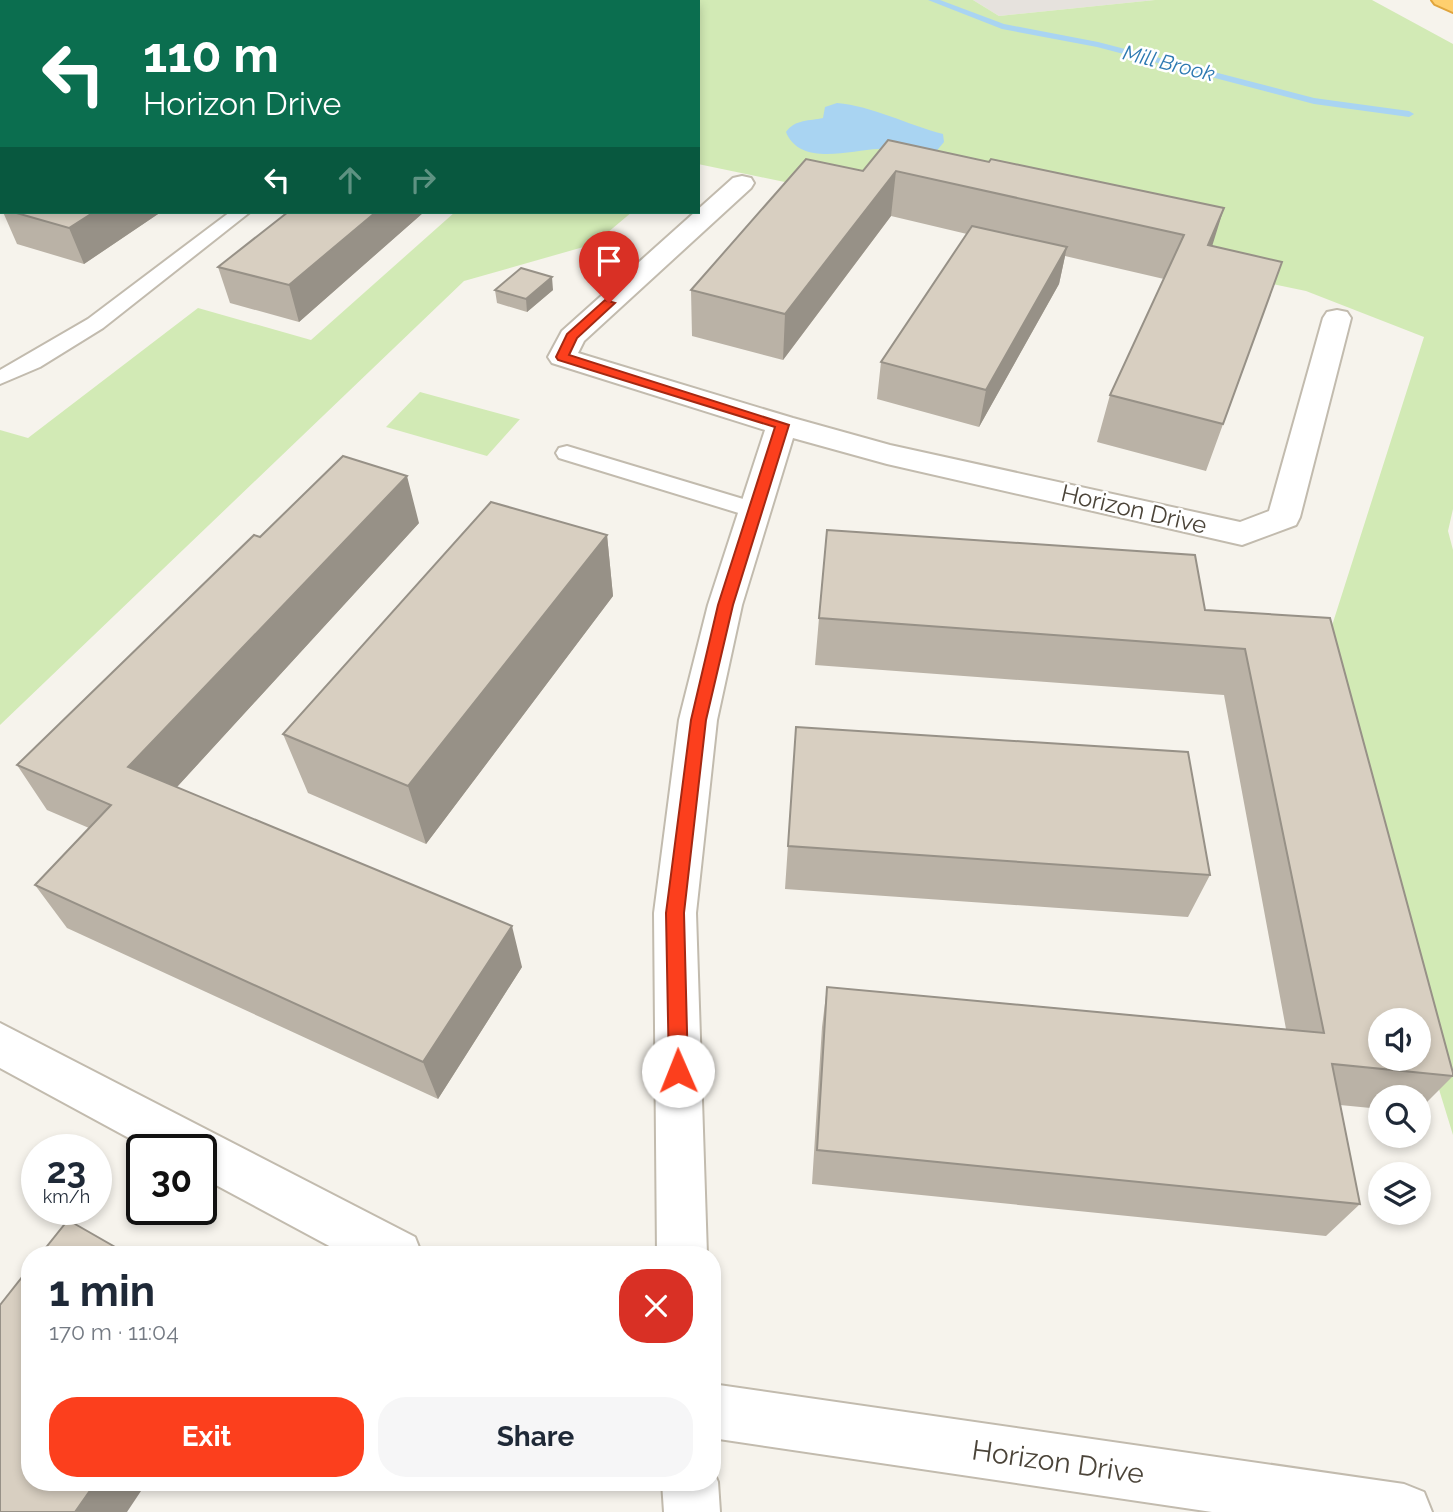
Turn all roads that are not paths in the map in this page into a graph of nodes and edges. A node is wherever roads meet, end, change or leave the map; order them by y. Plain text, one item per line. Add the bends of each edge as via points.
1 (1442, 0) edge
2 (1453, 6) edge
3 (742, 183) dead end
4 (238, 214) edge
5 (1337, 318) dead end
6 (0, 378) edge
7 (782, 425) junction
8 (567, 453) dead end
9 (755, 510) junction
10 (0, 1044) edge
11 (170, 1134) edge
12 (217, 1159) edge
13 (380, 1246) edge
14 (682, 1246) edge
15 (721, 1412) edge
16 (691, 1491) edge
17 (692, 1512) edge
18 (1404, 1512) edge

1 - 2 highway
3 - 7 street, Horizon Drive via 572,337 562,357
4 - 6 lane via 103,318
5 - 7 street, Horizon Drive via 1284,517 1242,534 887,454
7 - 9 street
8 - 9 lane
9 - 14 street via 725,605 698,720 675,913
10 - 11 street
12 - 13 street
15 - 18 street, Horizon Drive
16 - 17 street

